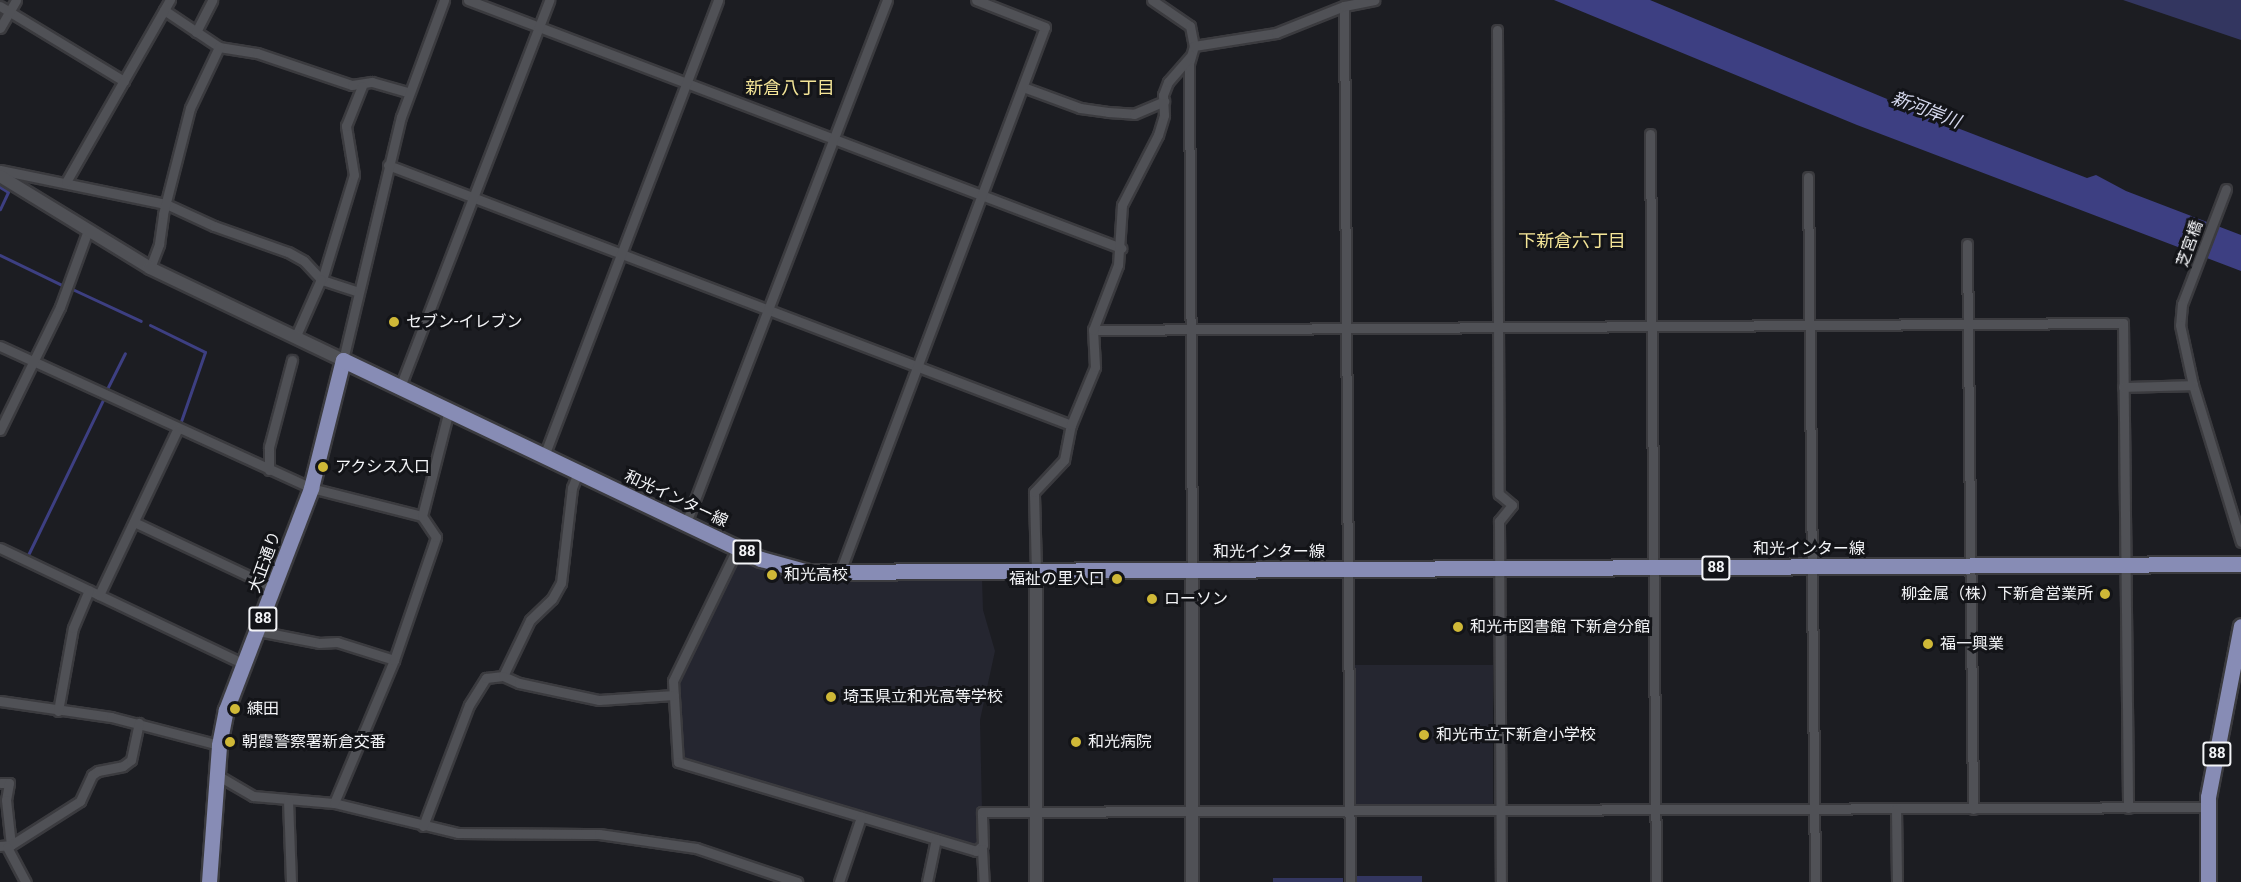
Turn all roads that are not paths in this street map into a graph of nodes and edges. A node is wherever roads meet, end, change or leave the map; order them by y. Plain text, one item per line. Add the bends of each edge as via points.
1 (16, 0) edge
2 (170, 0) edge
3 (212, 0) edge
4 (444, 0) edge
5 (468, 0) edge
6 (549, 0) edge
7 (718, 0) edge
8 (887, 0) edge
9 (976, 0) edge
10 (1152, 0) edge
11 (1374, 0) edge
12 (0, 6) edge
13 (1344, 6) junction
14 (164, 10) junction
15 (9, 12) junction
16 (539, 27) junction
17 (0, 28) edge
18 (1497, 30) dead end
19 (196, 32) junction
20 (219, 47) junction
21 (1193, 51) junction
22 (124, 81) junction
23 (686, 83) junction
24 (362, 86) junction
25 (1023, 87) junction
26 (408, 92) junction
27 (1164, 101) junction
28 (1650, 134) dead end
29 (834, 140) junction
30 (388, 165) junction
31 (0, 170) edge
32 (0, 176) edge
33 (1808, 177) dead end
34 (66, 182) junction
35 (2224, 194) dead end
36 (474, 197) junction
37 (981, 197) junction
38 (166, 204) junction
39 (88, 230) junction
40 (1967, 244) dead end
41 (1121, 248) junction
42 (622, 253) junction
43 (150, 268) junction
44 (321, 279) junction
45 (358, 292) junction
46 (769, 310) junction
47 (1968, 324) junction
48 (1811, 326) junction
49 (1499, 327) junction
50 (1653, 327) junction
51 (1344, 329) junction
52 (1093, 330) junction
53 (1191, 330) junction
54 (295, 338) junction
55 (0, 346) edge
56 (292, 360) dead end
57 (343, 360) junction
58 (33, 362) junction
59 (916, 367) junction
60 (2193, 385) junction
61 (400, 387) junction
62 (2123, 387) junction
63 (449, 410) junction
64 (1071, 425) junction
65 (0, 430) edge
66 (177, 430) junction
67 (544, 456) junction
68 (269, 470) junction
69 (578, 472) junction
70 (311, 488) junction
71 (422, 516) junction
72 (134, 522) junction
73 (686, 523) junction
74 (2241, 542) edge
75 (738, 547) junction
76 (0, 548) edge
77 (2241, 564) edge
78 (1968, 566) junction
79 (2124, 566) junction
80 (1814, 567) junction
81 (1500, 568) junction
82 (1653, 568) junction
83 (1347, 569) junction
84 (1191, 570) junction
85 (1036, 571) junction
86 (840, 572) junction
87 (274, 588) junction
88 (89, 590) junction
89 (99, 595) junction
90 (2241, 626) edge
91 (258, 631) junction
92 (394, 660) junction
93 (244, 664) junction
94 (503, 675) junction
95 (674, 695) junction
96 (0, 701) edge
97 (58, 711) junction
98 (140, 723) junction
99 (219, 745) junction
100 (217, 775) junction
101 (0, 783) edge
102 (288, 800) junction
103 (334, 803) junction
104 (2207, 807) junction
105 (2128, 808) junction
106 (1896, 809) junction
107 (1973, 809) junction
108 (1656, 810) junction
109 (1815, 810) junction
110 (1350, 811) junction
111 (1500, 811) junction
112 (1036, 813) junction
113 (1192, 813) junction
114 (861, 817) junction
115 (423, 826) junction
116 (936, 839) junction
117 (6, 846) edge
118 (982, 849) junction
119 (26, 882) edge
120 (209, 882) edge
121 (291, 882) edge
122 (797, 882) edge
123 (839, 882) edge
124 (927, 882) edge
125 (984, 882) edge
126 (1036, 882) edge
127 (1192, 882) edge
128 (1350, 882) edge
129 (1501, 882) edge
130 (1656, 882) edge
131 (1815, 882) edge
132 (1897, 882) edge
133 (2208, 882) edge

1 - 15 street
2 - 14 street
3 - 19 street
4 - 26 street
5 - 16 street
6 - 16 street
7 - 23 street
8 - 29 street
9 - 25 street via 1045,27
10 - 21 street via 1190,26
11 - 13 street
12 - 15 street
13 - 21 street via 1276,33
13 - 51 street
14 - 19 street
14 - 22 street
15 - 17 street
15 - 22 street
16 - 23 street
16 - 36 street
18 - 49 street
19 - 20 street
20 - 24 street via 256,53
20 - 38 street via 190,108
21 - 27 street via 1168,82
21 - 53 street
22 - 34 street
23 - 29 street
23 - 42 street
24 - 26 street via 372,82
24 - 44 street via 346,126 354,175
25 - 27 street via 1080,108 1108,112 1134,114
25 - 37 street
26 - 30 street
27 - 41 street via 1158,135 1122,205
28 - 50 street
29 - 37 street
29 - 46 street
30 - 36 street
30 - 45 street
31 - 34 street
32 - 39 street
33 - 48 street
34 - 38 street
35 - 60 street, 芝宮橋 via 2181,314 2181,335
36 - 42 street
36 - 61 street
37 - 41 street
37 - 59 street
38 - 43 street
38 - 44 street via 288,252 304,261
39 - 43 street
39 - 58 street via 60,307
40 - 47 street
41 - 52 street
42 - 46 street
42 - 67 street
43 - 54 street
44 - 45 street
44 - 54 street
45 - 57 street
46 - 59 street
46 - 73 street
47 - 48 street
47 - 62 street via 2123,323
47 - 78 street
48 - 50 street
48 - 80 street
49 - 50 street
49 - 51 street
49 - 81 street via 1499,494 1512,505 1499,521
50 - 82 street
51 - 53 street
51 - 83 street
52 - 53 street
52 - 64 street via 1095,367
53 - 84 street
54 - 57 street
55 - 58 street
56 - 68 street via 269,447
57 - 61 main road, 和光インター線 / 88
57 - 70 main road, 大正通り / 88
58 - 65 street
58 - 66 street
59 - 64 street
59 - 86 street
60 - 62 street
60 - 74 street, 芝宮橋
61 - 63 main road, 和光インター線 / 88
62 - 79 street
63 - 67 main road, 和光インター線 / 88
63 - 71 street
64 - 85 street via 1064,460 1034,492
66 - 68 street
66 - 72 street
67 - 69 main road, 和光インター線 / 88
68 - 70 street
69 - 73 main road, 和光インター線 / 88
69 - 94 street via 564,539 561,584 530,620
70 - 71 street
70 - 87 main road, 大正通り / 88
71 - 92 street via 436,537
72 - 87 street
72 - 89 street
73 - 75 main road, 和光インター線 / 88
75 - 86 main road, 和光インター線 / 88 via 788,568
75 - 95 street via 673,681
76 - 88 street
77 - 79 main road, 和光インター線 / 88
78 - 79 main road, 和光インター線 / 88
78 - 80 main road, 和光インター線 / 88
78 - 107 street
79 - 105 street
80 - 82 main road, 和光インター線 / 88
80 - 109 street
81 - 82 main road, 和光インター線 / 88
81 - 83 main road, 和光インター線 / 88
81 - 111 street
82 - 108 street
83 - 84 main road, 和光インター線 / 88
83 - 110 street
84 - 85 main road, 和光インター線 / 88
84 - 113 street
85 - 86 main road, 和光インター線 / 88
85 - 112 street
87 - 91 main road, 大正通り / 88
88 - 89 street
88 - 97 street via 73,628
89 - 93 street
90 - 104 main road, 88
91 - 92 street via 319,643 337,642
91 - 93 main road, 大正通り / 88
92 - 103 street
93 - 99 main road, 大正通り / 88 via 226,710
94 - 95 street via 599,700
94 - 115 street via 486,678 477,690
95 - 114 street via 678,762
96 - 97 street
97 - 98 street
98 - 99 street
98 - 117 street via 131,760 92,775 80,801
99 - 100 main road, 大正通り / 88
100 - 102 street via 253,796
100 - 120 main road, 大正通り / 88
101 - 117 street via 9,783
102 - 103 street
102 - 121 street
103 - 115 street
104 - 105 street
104 - 133 main road, 88
105 - 107 street
106 - 107 street
106 - 109 street
106 - 132 street
108 - 109 street
108 - 111 street
108 - 130 street
109 - 131 street
110 - 111 street
110 - 113 street
110 - 128 street
111 - 129 street
112 - 113 street
112 - 118 street via 982,812
112 - 126 street
113 - 127 street
114 - 116 street
114 - 123 street
115 - 122 street via 469,833 599,834 687,846
116 - 118 street
116 - 124 street
117 - 119 street
118 - 125 street

